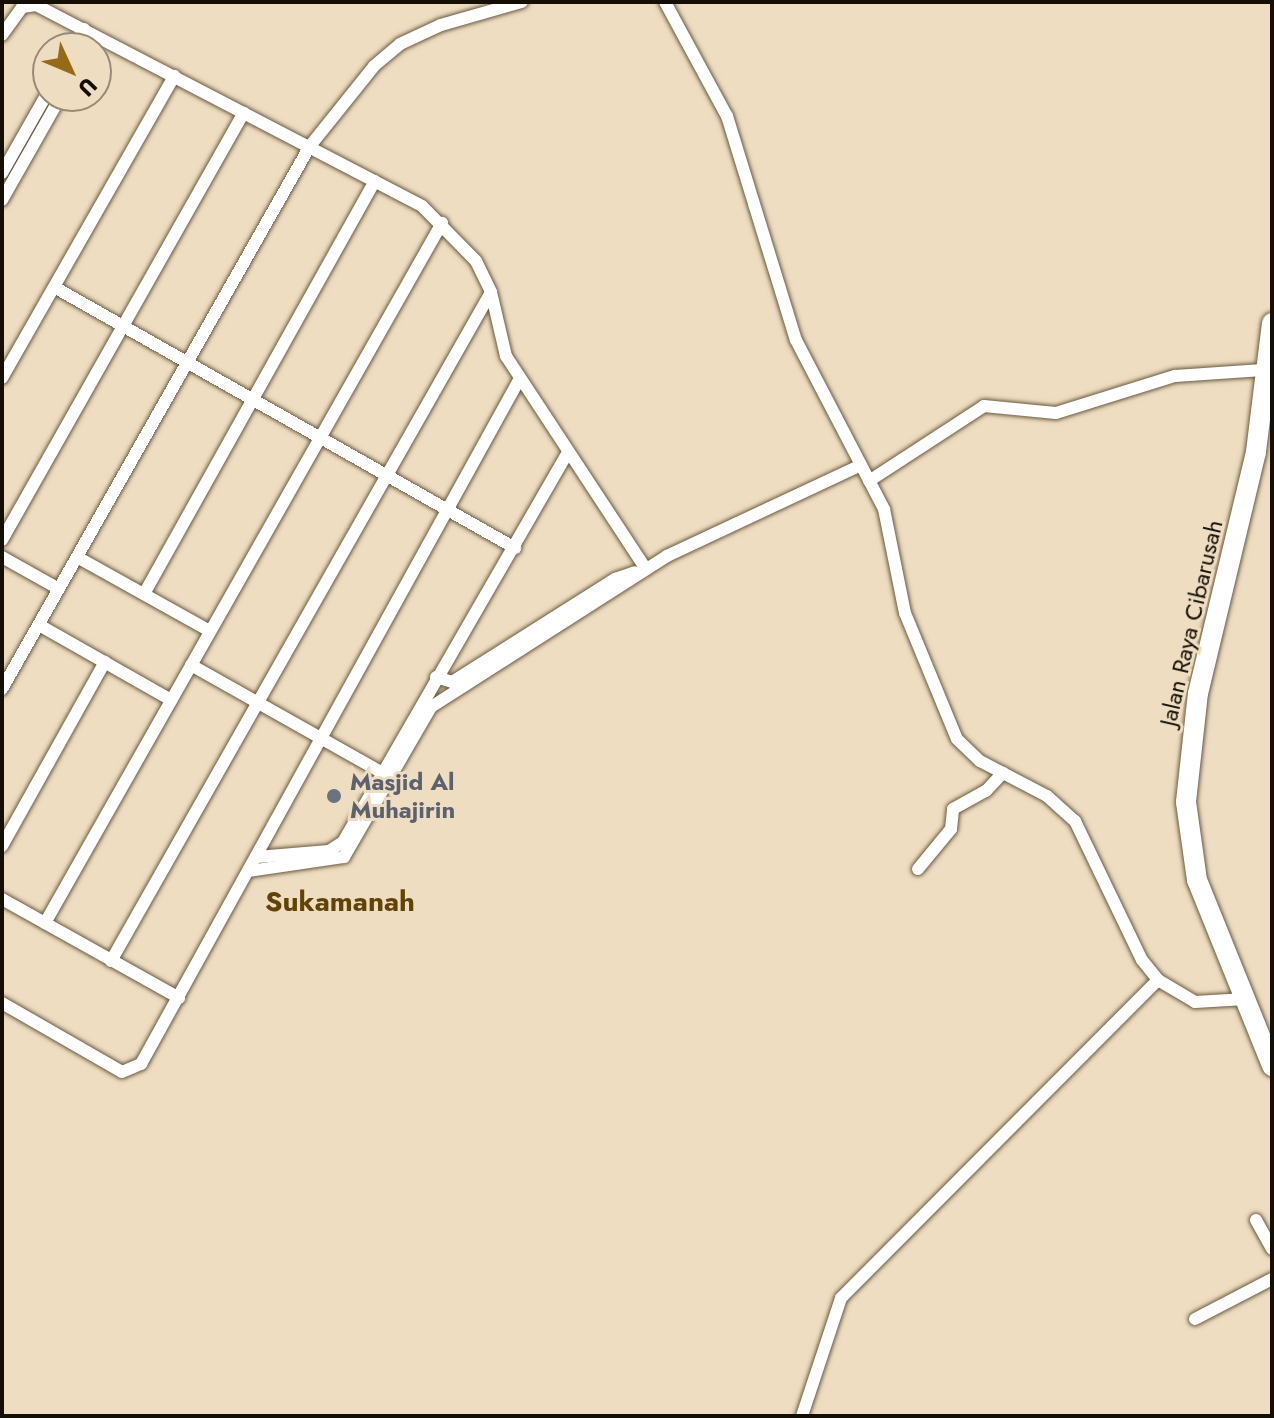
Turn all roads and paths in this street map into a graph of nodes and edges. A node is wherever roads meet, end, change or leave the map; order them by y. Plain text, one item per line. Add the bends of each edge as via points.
1 (522, 2) edge
2 (665, 2) edge
3 (507, 6) edge
4 (90, 32) edge
5 (2, 35) edge
6 (112, 44) edge
7 (174, 76) junction
8 (37, 112) edge
9 (52, 112) edge
10 (244, 113) junction
11 (310, 146) junction
12 (2, 173) edge
13 (375, 181) junction
14 (2, 200) edge
15 (442, 223) junction
16 (54, 287) junction
17 (491, 292) junction
18 (1272, 323) edge
19 (124, 326) junction
20 (1267, 361) edge
21 (187, 362) junction
22 (2, 378) edge
23 (519, 380) junction
24 (253, 400) junction
25 (319, 437) junction
26 (568, 452) junction
27 (861, 465) junction
28 (386, 475) junction
29 (869, 481) junction
30 (450, 512) junction
31 (2, 540) edge
32 (515, 548) junction
33 (2, 557) edge
34 (77, 557) junction
35 (646, 569) junction
36 (59, 589) junction
37 (144, 594) junction
38 (39, 625) junction
39 (210, 631) junction
40 (105, 662) junction
41 (191, 665) junction
42 (436, 677) junction
43 (2, 689) edge
44 (171, 700) junction
45 (258, 702) junction
46 (323, 739) junction
47 (381, 772) junction
48 (1003, 773) junction
49 (2, 846) edge
50 (257, 857) junction
51 (918, 869) dead end
52 (249, 871) junction
53 (2, 899) edge
54 (45, 923) junction
55 (111, 961) junction
56 (1158, 980) junction
57 (179, 998) junction
58 (1246, 999) junction
59 (2, 1003) edge
60 (1272, 1066) edge
61 (1256, 1220) dead end
62 (1272, 1249) edge
63 (1272, 1279) edge
64 (1195, 1319) dead end
65 (802, 1416) edge

1 - 3 street
2 - 27 street via 727,116 796,340
3 - 11 street via 441,25 400,44 374,66
4 - 5 street via 29,6 15,14
6 - 7 street
7 - 10 street
7 - 16 street
8 - 12 street
9 - 14 street
10 - 11 street
10 - 19 street
11 - 13 street
11 - 21 street
13 - 15 street
13 - 24 street
15 - 17 street via 476,261
15 - 25 street
16 - 19 street
16 - 22 street
17 - 23 street via 500,338
17 - 28 street
18 - 20 main road, Jalan Raya Cibarusah
19 - 21 street
19 - 31 street
20 - 29 street via 1175,376 1056,413 984,406
20 - 58 main road, Jalan Raya Cibarusah via 1256,452 1198,693 1186,778 1197,880
21 - 24 street
21 - 34 street
23 - 26 street
23 - 30 street
24 - 25 street
24 - 37 street
25 - 28 street
25 - 39 street
26 - 32 street
26 - 35 street
27 - 29 street
27 - 35 street via 689,543
28 - 30 street
28 - 45 street
29 - 48 street via 884,509 905,613 949,725 968,752
30 - 32 street
30 - 46 street
32 - 42 street
33 - 36 street
34 - 36 street
34 - 37 street
35 - 42 street via 615,579 452,682
35 - 52 street via 431,707 344,857
36 - 38 street
37 - 39 street
38 - 40 street
38 - 43 street
39 - 41 street
40 - 44 street
40 - 49 street
41 - 44 street
41 - 45 street
42 - 47 street
44 - 54 street
45 - 46 street
45 - 55 street
46 - 47 street
46 - 50 street
47 - 50 street via 337,848
48 - 51 street via 953,809 951,829
48 - 56 street via 1047,796 1075,821 1137,950
50 - 52 street
52 - 57 street
53 - 54 street
54 - 55 street
55 - 57 street
56 - 58 street via 1195,1002
56 - 65 street via 839,1300
57 - 59 street via 141,1064 130,1073
58 - 60 main road, Jalan Raya Cibarusah
61 - 62 street
63 - 64 street

